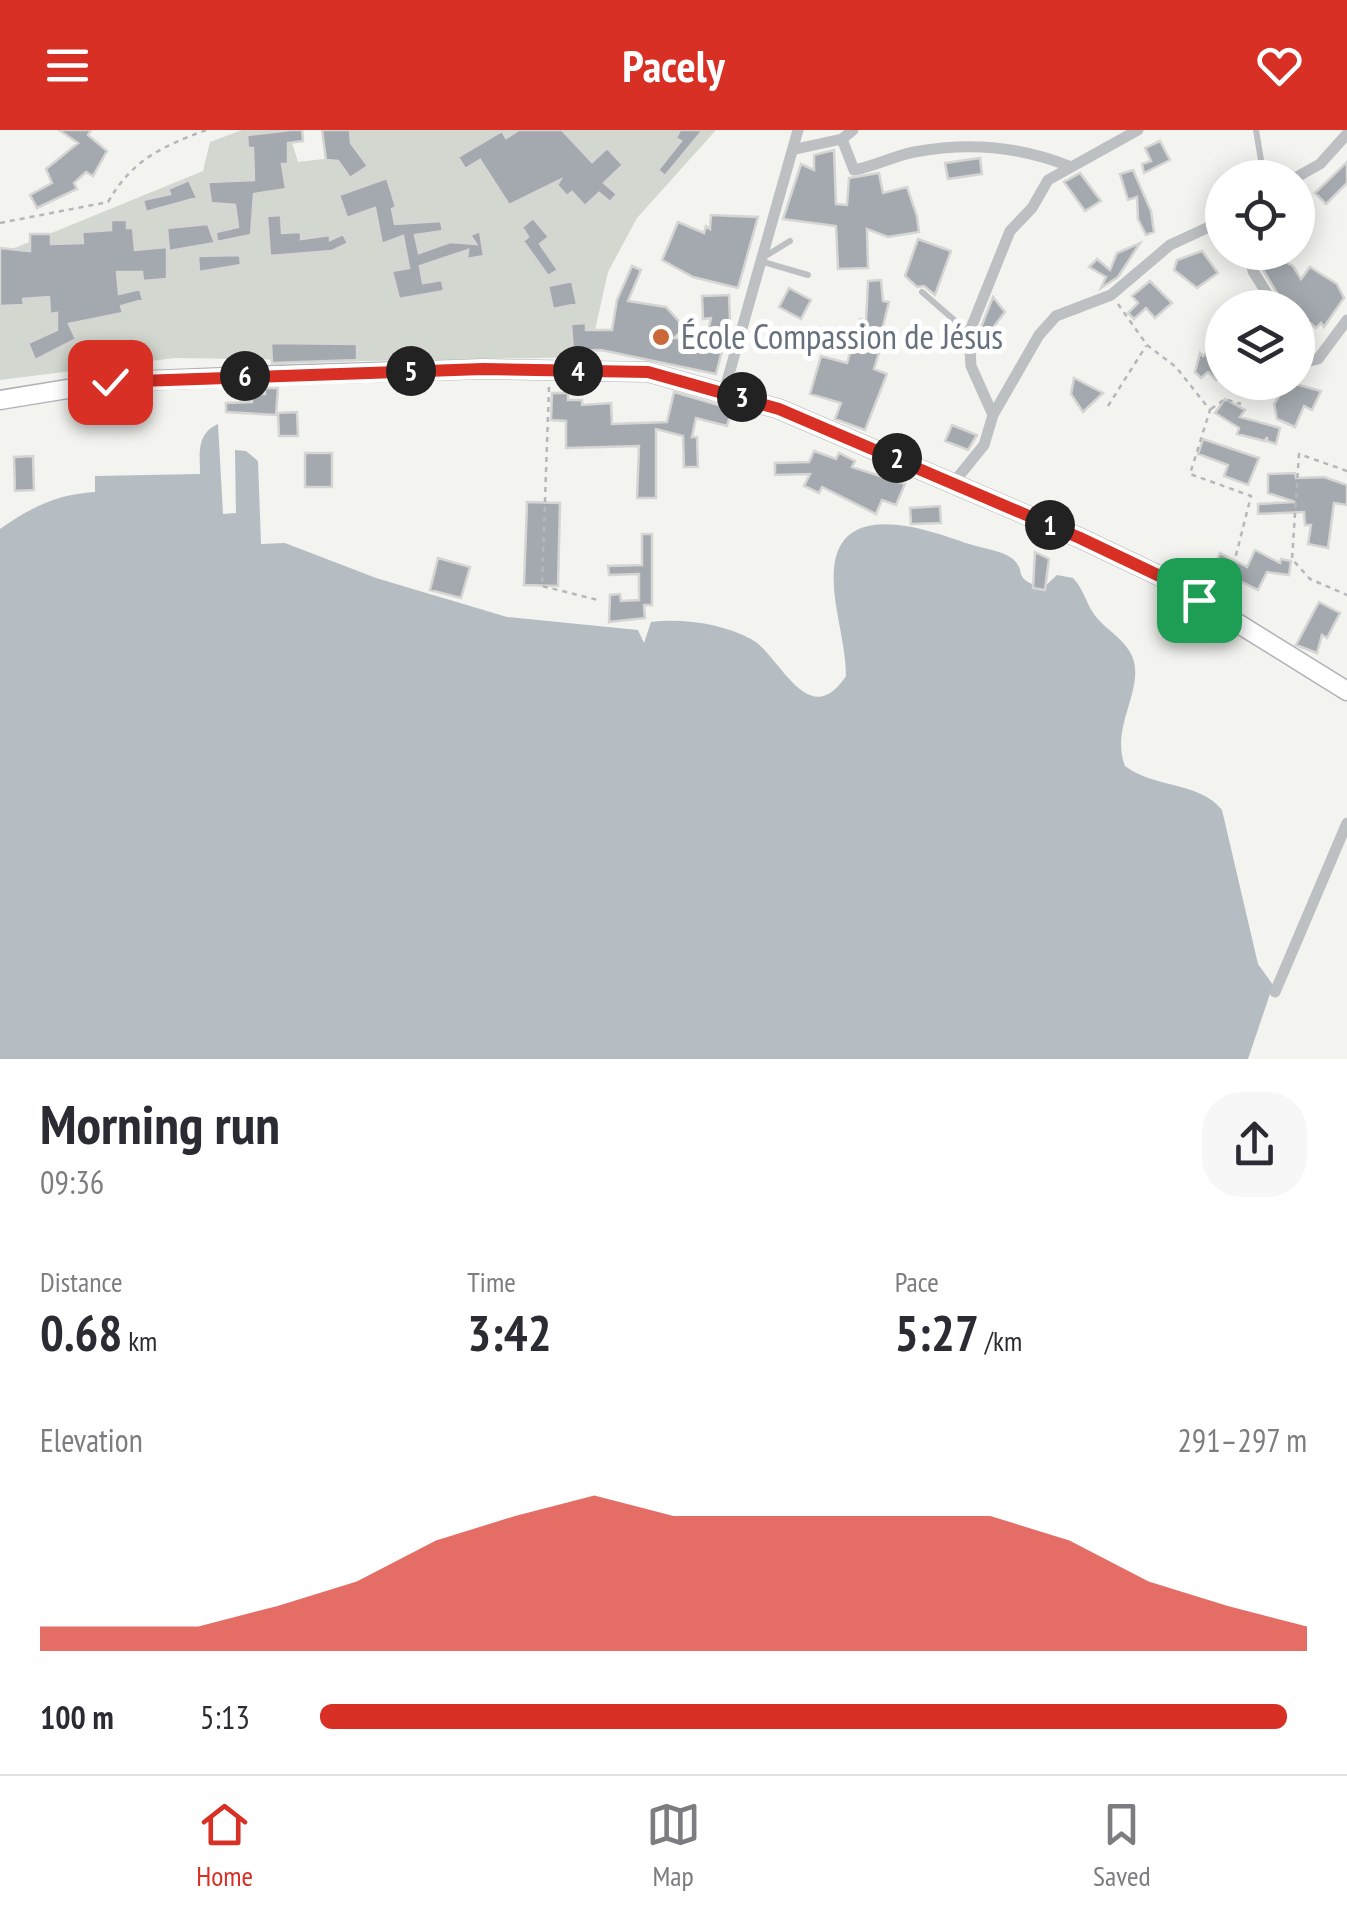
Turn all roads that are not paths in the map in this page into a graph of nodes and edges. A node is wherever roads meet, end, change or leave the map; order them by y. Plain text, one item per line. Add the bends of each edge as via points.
1 (798, 130) edge
2 (852, 130) edge
3 (1138, 130) edge
4 (1256, 130) edge
5 (1347, 134) edge
6 (842, 140) junction
7 (796, 149) junction
8 (1261, 160) edge
9 (1069, 166) junction
10 (1315, 167) edge
11 (1205, 229) edge
12 (790, 241) dead end
13 (758, 260) junction
14 (808, 275) dead end
15 (922, 292) dead end
16 (1347, 320) edge
17 (969, 333) junction
18 (1315, 360) edge
19 (724, 392) junction
20 (0, 400) edge
21 (993, 415) junction
22 (954, 482) junction
23 (1347, 691) edge
24 (1347, 823) edge
25 (1275, 992) dead end

1 - 7 street
2 - 6 street
3 - 9 street
4 - 8 lane
5 - 10 street
6 - 7 street
6 - 9 street via 854,170 964,146 1011,147
7 - 13 street
9 - 17 street via 1048,180 1010,231
11 - 21 street via 1170,245 1111,295 1056,316
12 - 13 lane
13 - 14 lane
13 - 19 street
15 - 17 lane
16 - 18 street
17 - 21 street via 971,366
19 - 20 main road via 648,372 549,370 110,382
19 - 22 main road
21 - 22 street via 984,446
22 - 23 main road via 1168,580
24 - 25 street

